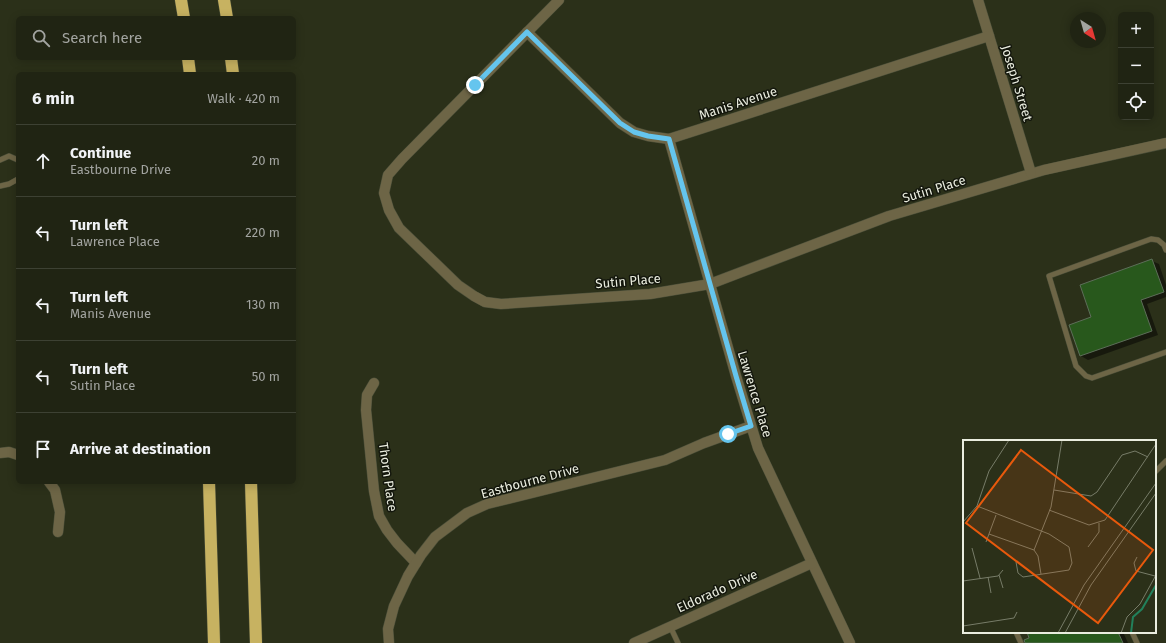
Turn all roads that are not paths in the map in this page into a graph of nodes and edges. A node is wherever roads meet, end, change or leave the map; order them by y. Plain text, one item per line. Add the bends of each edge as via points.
1 (181, 0) edge
2 (224, 0) edge
3 (559, 0) edge
4 (978, 0) edge
5 (184, 16) edge
6 (227, 16) edge
7 (527, 32) junction
8 (989, 36) junction
9 (188, 60) edge
10 (231, 60) edge
11 (190, 72) edge
12 (233, 72) edge
13 (669, 139) junction
14 (1166, 143) edge
15 (16, 159) edge
16 (0, 160) edge
17 (1031, 174) junction
18 (16, 180) edge
19 (0, 186) edge
20 (1166, 250) edge
21 (710, 284) junction
22 (1166, 352) edge
23 (374, 383) dead end
24 (751, 426) junction
25 (0, 453) edge
26 (16, 454) edge
27 (1166, 461) edge
28 (1156, 471) edge
29 (50, 484) edge
30 (209, 484) edge
31 (251, 484) edge
32 (58, 532) dead end
33 (416, 563) junction
34 (812, 563) junction
35 (670, 626) junction
36 (1016, 633) edge
37 (1132, 633) edge
38 (214, 643) edge
39 (256, 643) edge
40 (389, 643) edge
41 (634, 643) edge
42 (678, 643) edge
43 (850, 643) edge
44 (1021, 643) edge
45 (1137, 643) edge

1 - 5 highway
2 - 6 highway
3 - 7 street, Sutin Place
4 - 8 street, Joseph Street
7 - 13 street, Manis Avenue via 620,123 634,132
7 - 21 street, Sutin Place via 388,175 384,193 389,210 399,228 458,285 485,302 501,304 650,294
8 - 13 street, Manis Avenue
8 - 17 street, Joseph Street
9 - 11 highway
10 - 12 highway
13 - 21 street, Lawrence Place
14 - 17 street, Sutin Place
15 - 16 lane via 9,156
17 - 21 street, Sutin Place via 890,216
18 - 19 lane
20 - 22 lane via 1158,240 1151,240 1049,276 1076,366 1086,376 1092,378
21 - 24 street, Lawrence Place
23 - 33 street, Thorn Place via 367,394 366,410 374,491 380,516 387,530
24 - 33 street, Eastbourne Drive via 665,460 487,504 467,513 435,537
24 - 34 street, Lawrence Place via 758,448
25 - 26 street
27 - 28 lane
29 - 32 street via 55,490 60,512
30 - 38 highway
31 - 39 highway
33 - 40 street, Eastbourne Drive via 394,606 388,629
34 - 35 street, Eldorado Drive
34 - 43 street, Lawrence Place
35 - 41 street, Eldorado Drive
35 - 42 lane
36 - 44 lane
37 - 45 lane

